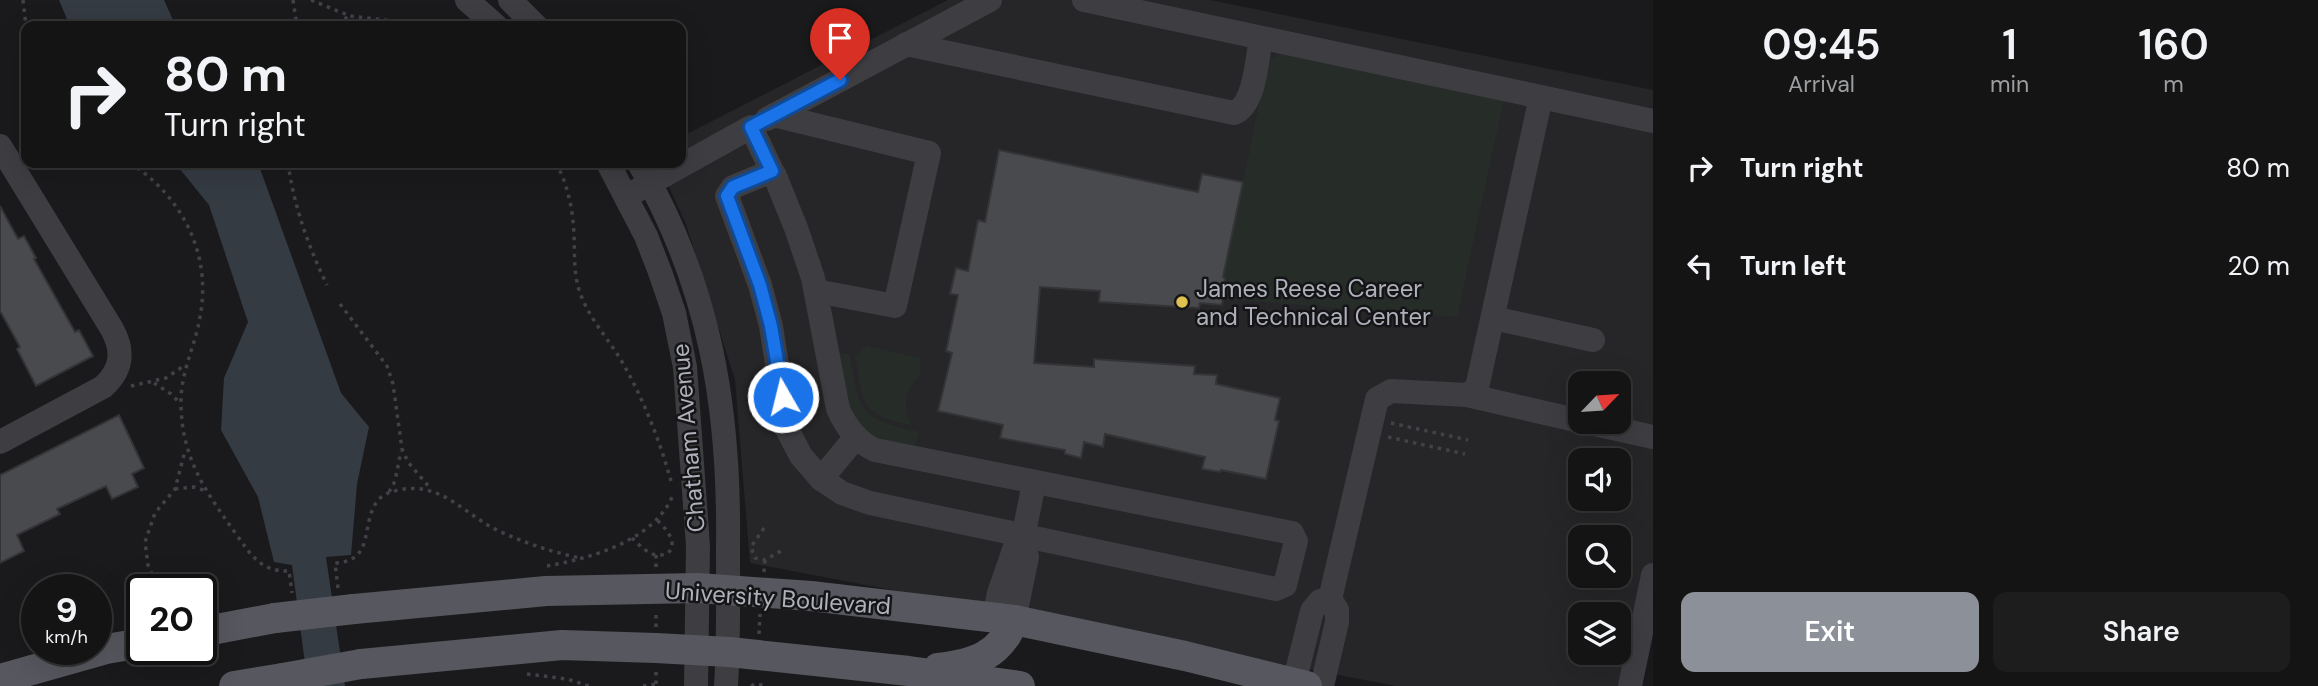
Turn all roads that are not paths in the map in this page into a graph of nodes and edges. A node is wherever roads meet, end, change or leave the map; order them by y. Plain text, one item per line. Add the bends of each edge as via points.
1 (467, 0) edge
2 (510, 0) edge
3 (990, 0) edge
4 (1084, 0) edge
5 (490, 21) edge
6 (531, 21) edge
7 (1261, 38) junction
8 (906, 44) junction
9 (1541, 97) junction
10 (774, 115) junction
11 (1653, 121) edge
12 (751, 127) junction
13 (2, 153) edge
14 (686, 155) edge
15 (611, 168) edge
16 (772, 171) junction
17 (645, 172) edge
18 (627, 196) junction
19 (816, 291) junction
20 (1493, 318) junction
21 (1593, 340) dead end
22 (1467, 395) junction
23 (1568, 418) edge
24 (1631, 432) edge
25 (856, 437) junction
26 (1653, 437) edge
27 (0, 442) edge
28 (821, 479) junction
29 (1034, 483) junction
30 (1023, 536) junction
31 (1653, 575) edge
32 (698, 588) junction
33 (729, 590) junction
34 (1004, 619) junction
35 (217, 627) edge
36 (126, 646) edge
37 (696, 651) junction
38 (748, 669) edge
39 (909, 671) junction
40 (0, 679) edge
41 (1631, 683) edge
42 (1308, 685) edge
43 (234, 686) edge
44 (696, 686) edge
45 (726, 686) edge
46 (1020, 686) edge

1 - 5 street
2 - 6 street
3 - 8 street
4 - 7 street
7 - 8 street via 1249,99 1234,113
7 - 9 street
8 - 10 street
9 - 11 street
9 - 20 street
10 - 12 street
10 - 19 street via 929,153 895,306
12 - 14 street
12 - 16 street
13 - 27 street via 112,329 120,362 103,387
15 - 18 street, Chatham Avenue
16 - 19 street
16 - 28 street via 733,187 727,196 771,326 787,429 801,456
17 - 18 street
17 - 33 street, Chatham Avenue via 695,288 720,387 730,497
18 - 32 street, Chatham Avenue via 674,313 685,368
19 - 25 street via 838,409
20 - 21 street
20 - 22 street via 1478,383
22 - 23 street
22 - 42 street via 1391,391 1377,400 1329,599 1320,601 1312,611
24 - 26 street
25 - 28 street
25 - 29 street via 876,450
28 - 30 street via 870,503
29 - 30 street
29 - 30 street via 1292,533 1296,541 1288,580 1276,589
30 - 34 street via 1027,557
31 - 41 street
32 - 33 main road, University Boulevard
32 - 35 main road, University Boulevard, bridge via 346,600 284,607
32 - 37 street, Chatham Avenue
33 - 34 main road, University Boulevard
33 - 38 street, Chatham Avenue
34 - 39 main road via 1008,635 984,657
34 - 42 main road, University Boulevard
36 - 40 main road
37 - 38 main road
37 - 43 main road, bridge via 562,645 361,664
37 - 44 street, Chatham Avenue
38 - 39 main road
38 - 45 street, Chatham Avenue
39 - 46 main road

